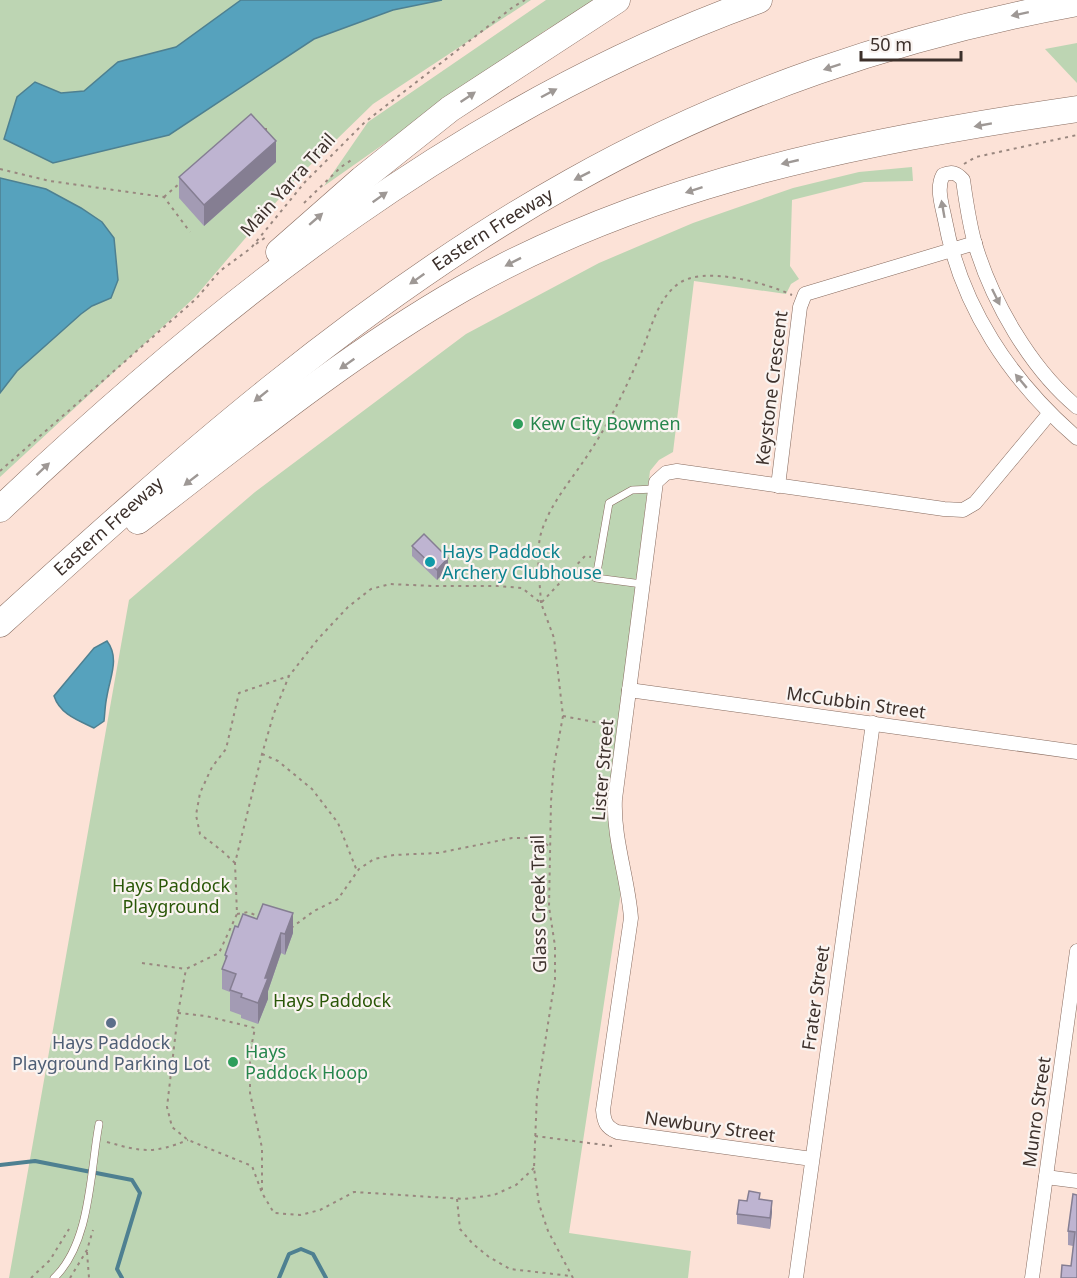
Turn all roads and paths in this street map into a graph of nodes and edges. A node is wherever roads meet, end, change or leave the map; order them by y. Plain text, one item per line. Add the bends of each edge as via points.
1 (525, 0) edge
2 (617, 0) edge
3 (759, 0) edge
4 (1077, 3) edge
5 (1077, 109) edge
6 (271, 129) dead end
7 (260, 130) edge
8 (1077, 135) edge
9 (0, 169) edge
10 (950, 172) junction
11 (182, 182) edge
12 (164, 197) junction
13 (190, 232) dead end
14 (975, 243) junction
15 (952, 251) junction
16 (801, 299) junction
17 (183, 346) junction
18 (1077, 406) edge
19 (1049, 414) junction
20 (1077, 438) edge
21 (0, 471) edge
22 (778, 486) junction
23 (654, 489) junction
24 (0, 509) edge
25 (600, 558) junction
26 (642, 584) junction
27 (541, 603) junction
28 (0, 626) edge
29 (289, 676) junction
30 (629, 690) junction
31 (563, 716) junction
32 (873, 723) junction
33 (624, 727) junction
34 (1077, 752) edge
35 (261, 754) junction
36 (550, 847) junction
37 (235, 863) junction
38 (357, 871) junction
39 (237, 914) junction
40 (269, 921) edge
41 (290, 929) edge
42 (1077, 953) edge
43 (142, 963) dead end
44 (186, 969) junction
45 (178, 1013) junction
46 (99, 1124) dead end
47 (605, 1125) joint
48 (534, 1136) junction
49 (96, 1139) junction
50 (188, 1140) junction
51 (617, 1146) dead end
52 (812, 1159) junction
53 (534, 1168) junction
54 (1046, 1177) junction
55 (1077, 1181) edge
56 (262, 1193) junction
57 (457, 1198) junction
58 (83, 1223) junction
59 (87, 1250) dead end
60 (572, 1277) edge
61 (31, 1278) edge
62 (54, 1278) edge
63 (89, 1278) edge
64 (796, 1278) edge
65 (1032, 1278) edge

1 - 21 path, Main Yarra Trail via 364,122 305,182 251,248 220,271 196,299
17 -> 2 highway via 288,243 362,179 450,109
17 -> 3 highway via 323,237 462,144 597,68 708,18
4 -> 28 highway, Eastern Freeway via 944,32 818,71 697,119 572,181 432,268 308,359 171,471
5 -> 28 highway via 843,151 750,172 607,220 512,262 423,312 328,377
6 - 7 path
8 - 10 path via 976,156
9 - 12 path via 50,182
10 - 14 street via 963,180
15 -> 10 street via 940,185 943,175
11 - 12 path
12 - 13 path
14 - 15 street, Keystone Crescent
14 -> 18 street via 1010,324 1052,382
15 - 16 street, Keystone Crescent via 809,292
19 -> 15 street via 992,342
16 - 22 street, Keystone Crescent
16 - 27 path, Glass Creek Trail via 759,283 703,277 679,284 662,300 622,398 554,502 541,532
24 -> 17 highway
19 - 20 street
19 - 22 street, Keystone Crescent via 975,503 963,510
22 - 23 street, Keystone Crescent via 677,471 660,477
23 - 25 lane via 632,490 609,503
23 - 26 street, Lister Street
25 - 26 lane via 596,578
25 - 27 path via 585,556
26 - 30 street, Lister Street
27 - 29 path via 522,588 498,586 390,584 371,589 348,607
27 - 31 path, Glass Creek Trail via 554,638
29 - 35 path
29 - 37 path via 239,693 226,749 200,793 196,815 200,834
30 - 32 street, McCubbin Street
30 - 33 street, Lister Street
31 - 33 path
31 - 36 path, Glass Creek Trail via 555,765
32 - 34 street, McCubbin Street
32 - 52 street, Frater Street
33 - 47 street, Lister Street via 615,822 631,918 603,1110
35 - 37 path
35 - 38 path via 278,761 312,789 338,823
36 - 38 path via 530,838 512,838 438,853 374,859
36 - 48 path, Glass Creek Trail via 549,907 555,980
37 - 39 path
38 - 41 path via 338,899
39 - 40 path via 248,912
39 - 44 path via 219,953
42 - 54 street, Munro Street
43 - 44 path
44 - 45 path
45 - 50 path via 167,1107 172,1127
45 - 56 path via 255,1028 250,1053 250,1093 262,1148
46 - 49 lane
47 - 52 street, Newbury Street via 617,1132
48 - 51 path
48 - 53 path, Glass Creek Trail
49 - 50 path via 136,1150 162,1150
49 - 58 lane
50 - 56 path via 252,1167
52 - 64 street, Frater Street
53 - 57 path via 516,1185 494,1196
53 - 60 path, Glass Creek Trail via 548,1231
54 - 55 street
54 - 65 street, Munro Street
56 - 57 path via 274,1213 300,1215 320,1210 354,1192
57 - 60 path via 460,1229 489,1257 510,1269
58 - 61 path via 74,1220 50,1260
58 - 62 lane via 70,1258
59 - 63 path

